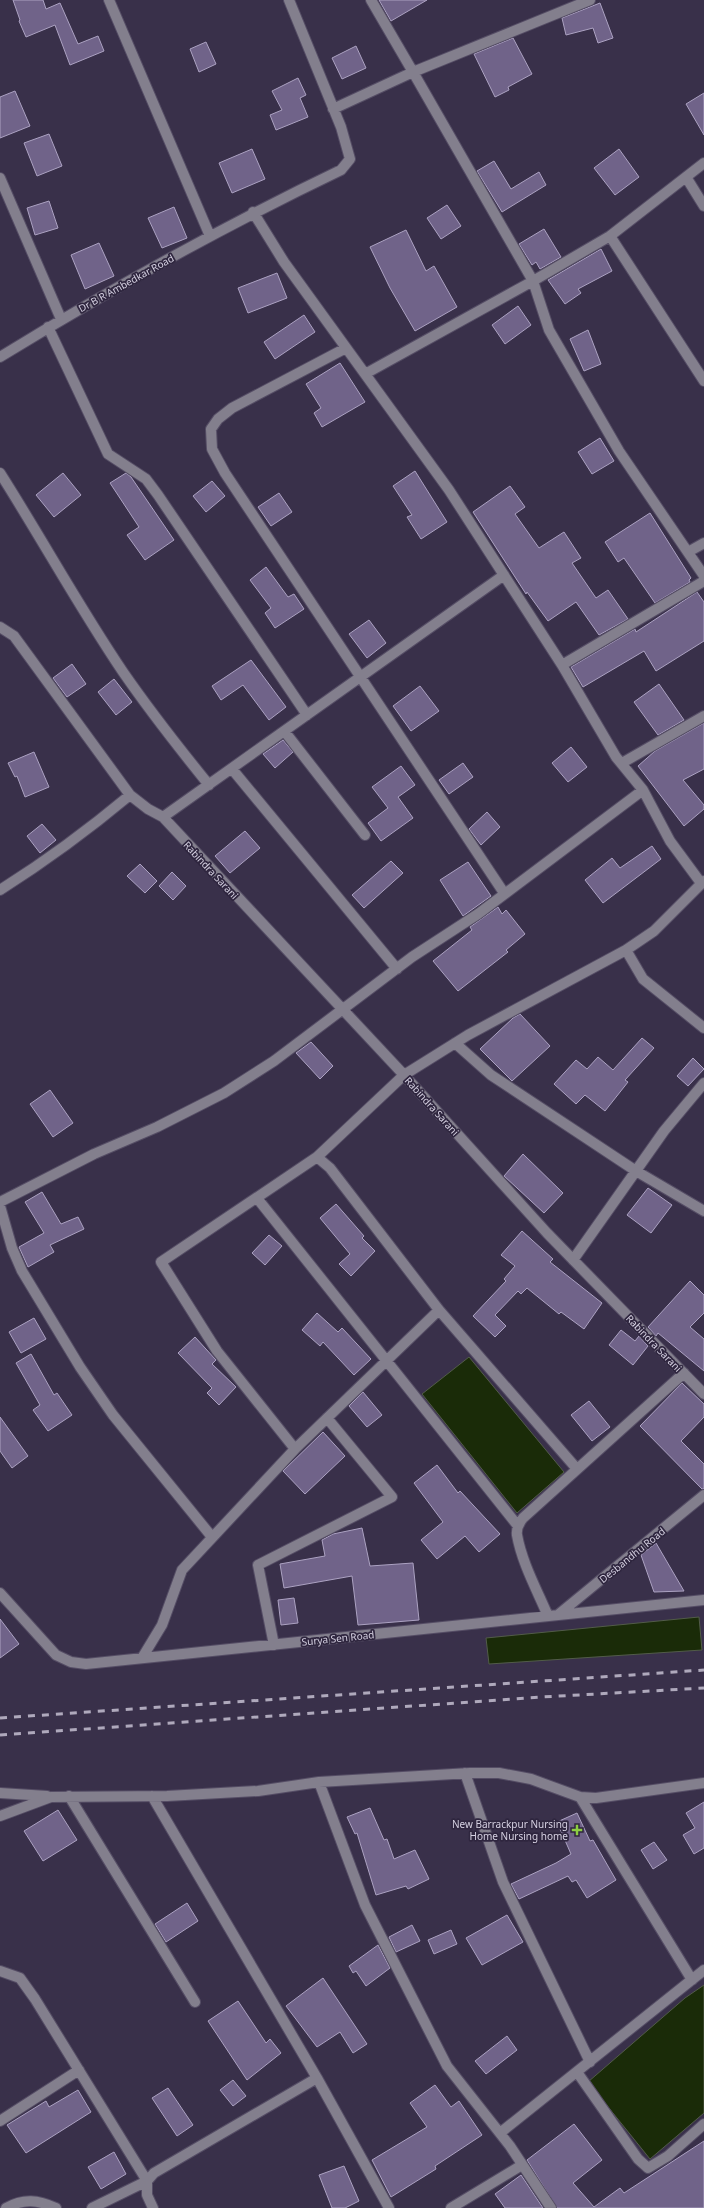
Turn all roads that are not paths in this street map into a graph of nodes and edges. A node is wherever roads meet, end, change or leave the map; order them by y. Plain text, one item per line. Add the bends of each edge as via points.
1 (109, 0) edge
2 (289, 0) edge
3 (371, 0) edge
4 (590, 0) edge
5 (413, 72) junction
6 (333, 109) junction
7 (704, 163) edge
8 (686, 177) junction
9 (0, 178) edge
10 (704, 206) edge
11 (253, 212) junction
12 (210, 236) junction
13 (610, 236) junction
14 (533, 281) junction
15 (61, 319) junction
16 (48, 327) junction
17 (346, 348) junction
18 (0, 356) edge
19 (365, 374) junction
20 (704, 381) edge
21 (0, 473) edge
22 (704, 543) edge
23 (688, 552) junction
24 (504, 575) junction
25 (704, 576) edge
26 (704, 581) edge
27 (0, 627) edge
28 (562, 666) junction
29 (360, 678) junction
30 (307, 716) junction
31 (704, 716) edge
32 (285, 732) junction
33 (622, 763) junction
34 (232, 769) junction
35 (209, 785) junction
36 (643, 790) junction
37 (130, 795) junction
38 (163, 817) junction
39 (365, 835) dead end
40 (702, 882) edge
41 (0, 890) edge
42 (504, 893) junction
43 (626, 950) junction
44 (397, 969) junction
45 (342, 1011) junction
46 (704, 1028) edge
47 (455, 1043) junction
48 (404, 1075) junction
49 (704, 1083) edge
50 (316, 1157) junction
51 (636, 1171) junction
52 (257, 1198) junction
53 (0, 1202) edge
54 (0, 1206) edge
55 (704, 1211) edge
56 (574, 1260) junction
57 (438, 1310) junction
58 (386, 1362) junction
59 (684, 1373) junction
60 (704, 1394) edge
61 (327, 1418) junction
62 (295, 1450) junction
63 (577, 1469) junction
64 (704, 1495) edge
65 (518, 1526) junction
66 (212, 1537) junction
67 (0, 1593) edge
68 (704, 1600) edge
69 (559, 1614) junction
70 (548, 1616) junction
71 (274, 1645) junction
72 (142, 1658) junction
73 (465, 1773) junction
74 (319, 1782) junction
75 (704, 1783) edge
76 (0, 1793) edge
77 (69, 1796) junction
78 (152, 1796) junction
79 (51, 1797) junction
80 (580, 1797) junction
81 (0, 1816) edge
82 (704, 1970) edge
83 (0, 1971) edge
84 (692, 1980) junction
85 (195, 2002) dead end
86 (590, 2062) junction
87 (79, 2070) junction
88 (577, 2072) junction
89 (318, 2078) junction
90 (0, 2120) edge
91 (704, 2124) edge
92 (500, 2133) junction
93 (522, 2165) junction
94 (147, 2181) junction
95 (6, 2208) edge
96 (56, 2208) edge
97 (92, 2208) edge
98 (153, 2208) edge
99 (388, 2208) edge
100 (452, 2208) edge
101 (551, 2208) edge

1 - 12 street
2 - 6 street
3 - 5 street
4 - 5 street
5 - 6 street
5 - 14 street
6 - 11 street, Dr B R Ambedkar Road via 350,159 346,165 341,170
7 - 8 street
8 - 10 street
8 - 13 street
9 - 15 street
11 - 12 street, Dr B R Ambedkar Road
11 - 17 street via 284,262
12 - 15 street, Dr B R Ambedkar Road
13 - 14 street
13 - 20 street
14 - 19 street
14 - 23 street via 549,330 619,451
15 - 16 street, Dr B R Ambedkar Road
16 - 18 street, Dr B R Ambedkar Road
16 - 30 street via 108,454 146,479
17 - 19 street
17 - 29 street via 232,408 210,429 212,448 225,473
19 - 24 street via 449,490
21 - 35 street via 60,574 123,671 159,723
22 - 23 street
23 - 25 street
24 - 28 street
24 - 29 street
26 - 28 street
27 - 37 street, Rabindra Sarani via 14,636
28 - 33 street
29 - 30 street
29 - 42 street
30 - 32 street
31 - 33 street
32 - 34 street
32 - 39 street
33 - 36 street
34 - 35 street
34 - 44 street
35 - 38 street
36 - 40 street via 670,841
36 - 42 street
37 - 38 street, Rabindra Sarani
37 - 41 street via 49,859
38 - 45 street, Rabindra Sarani
40 - 43 street via 654,931
42 - 44 street via 478,914
43 - 46 street via 643,979
43 - 47 street
44 - 45 street
45 - 48 street, Rabindra Sarani
45 - 53 street via 274,1061 224,1093 157,1127 94,1154
47 - 48 street
47 - 51 street via 490,1075
48 - 50 street
48 - 56 street, Rabindra Sarani
49 - 51 street via 664,1131
50 - 52 street
50 - 57 street via 330,1168
51 - 55 street
51 - 56 street
52 - 58 street
52 - 62 street via 162,1262 217,1351
54 - 66 street via 12,1248 22,1271 80,1367 113,1415
56 - 59 street, Rabindra Sarani
57 - 58 street
57 - 63 street
58 - 61 street
58 - 65 street
59 - 60 street, Rabindra Sarani
59 - 63 street
61 - 62 street
61 - 71 street via 392,1497 258,1565
62 - 66 street
63 - 65 street via 523,1518
64 - 69 street, Desbandhu Road
65 - 70 street via 517,1534
66 - 72 street via 182,1570 162,1625
67 - 72 street, Surya Sen Road via 56,1655 71,1662 86,1664
68 - 69 street, Surya Sen Road
69 - 70 street, Surya Sen Road
70 - 71 street, Surya Sen Road
71 - 72 street, Surya Sen Road
73 - 74 street
73 - 80 street via 499,1773 531,1779
73 - 86 street via 503,1882
74 - 78 street via 258,1791
74 - 92 street via 365,1905 447,2066
75 - 80 street via 596,1798
76 - 79 street
77 - 78 street
77 - 79 street
77 - 85 street
78 - 89 street
79 - 81 street
80 - 84 street
82 - 84 street
83 - 87 street via 20,1978
84 - 86 street
86 - 88 street
87 - 90 street
87 - 94 street
88 - 91 street via 638,2159 648,2168 668,2156
88 - 92 street
89 - 94 street via 174,2161
89 - 99 street
92 - 93 street
93 - 100 street
93 - 101 street
94 - 97 street
94 - 98 street via 147,2195
95 - 96 street via 29,2200 41,2201

